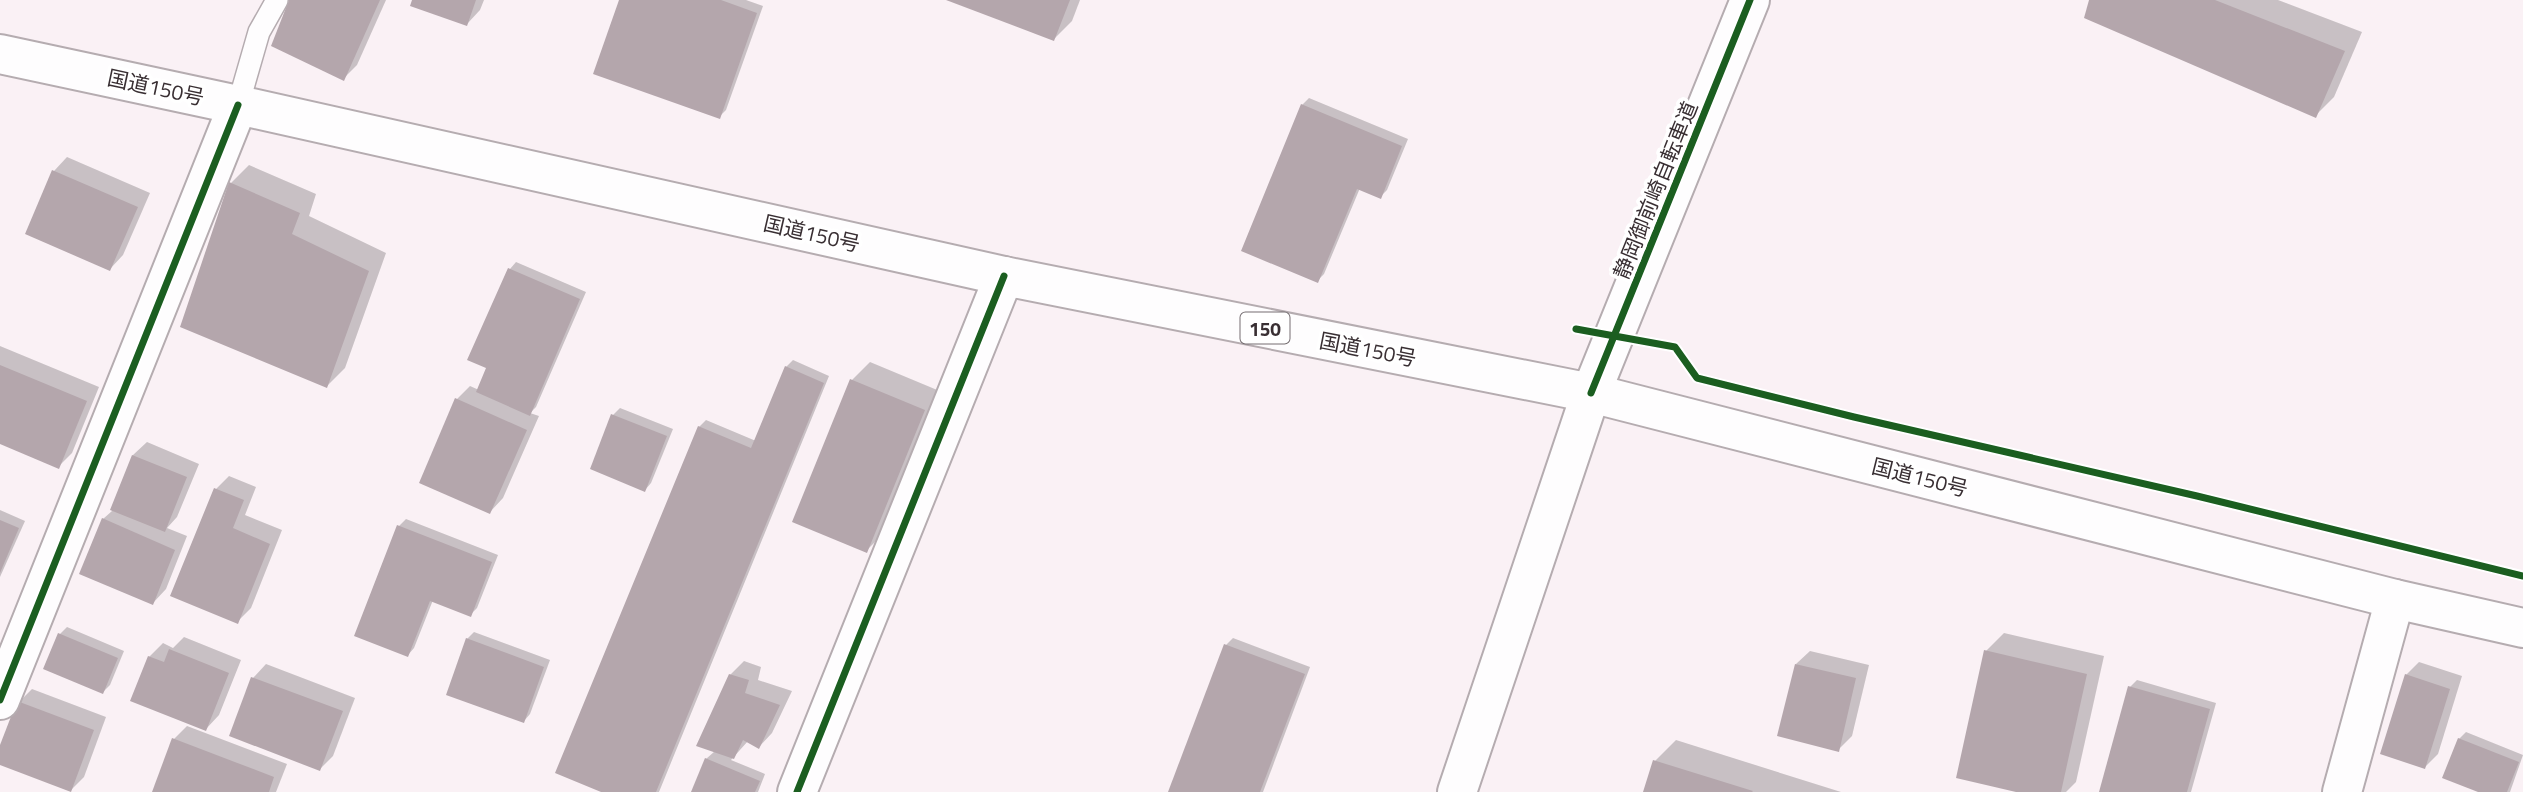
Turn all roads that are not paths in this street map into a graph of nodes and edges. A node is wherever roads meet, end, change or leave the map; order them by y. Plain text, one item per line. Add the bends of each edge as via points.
1 (277, 0) edge
2 (1750, 0) edge
3 (0, 54) edge
4 (238, 105) junction
5 (1004, 276) junction
6 (1591, 393) junction
7 (2395, 598) junction
8 (2523, 628) edge
9 (0, 700) edge
10 (797, 792) edge
11 (1457, 792) edge
12 (2342, 792) edge

1 - 4 lane via 259,32
2 - 6 main road, 静岡御前崎自転車道
3 - 4 main road, 国道150号 / 150
4 - 5 main road, 国道150号 / 150
4 - 9 main road
5 - 6 main road, 国道150号 / 150
5 - 10 main road
6 - 7 main road, 国道150号 / 150
6 - 11 main road, 静岡御前崎自転車道
7 - 8 main road, 国道150号 / 150
7 - 12 main road

